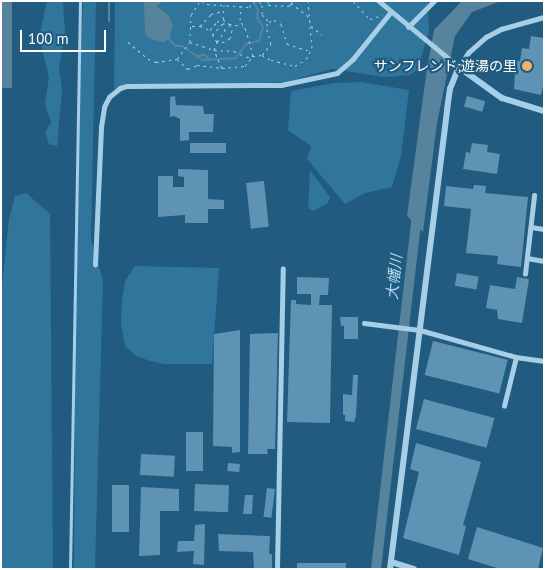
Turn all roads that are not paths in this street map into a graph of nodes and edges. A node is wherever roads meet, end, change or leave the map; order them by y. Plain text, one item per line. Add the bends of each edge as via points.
1 (80, 1) edge
2 (379, 1) edge
3 (434, 1) edge
4 (390, 12) junction
5 (544, 17) edge
6 (408, 27) junction
7 (458, 67) junction
8 (544, 111) edge
9 (534, 196) dead end
10 (531, 227) junction
11 (544, 229) edge
12 (527, 258) junction
13 (544, 261) edge
14 (96, 265) dead end
15 (283, 269) dead end
16 (525, 274) dead end
17 (364, 323) dead end
18 (420, 330) junction
19 (516, 357) junction
20 (544, 361) edge
21 (504, 406) dead end
22 (390, 565) edge
23 (70, 569) edge
24 (276, 569) edge
25 (414, 569) edge

1 - 23 lane
2 - 4 street
3 - 6 street
4 - 6 street
4 - 14 street via 337,73 281,85 127,86 109,97 100,127
5 - 7 street via 501,28 468,53
6 - 7 street
7 - 8 street via 497,96
7 - 18 street via 450,89
9 - 10 street
10 - 11 street
10 - 12 street
12 - 13 street
12 - 16 street
15 - 24 street
17 - 18 street
18 - 19 street
18 - 22 street
19 - 20 street
19 - 21 street
22 - 25 street

